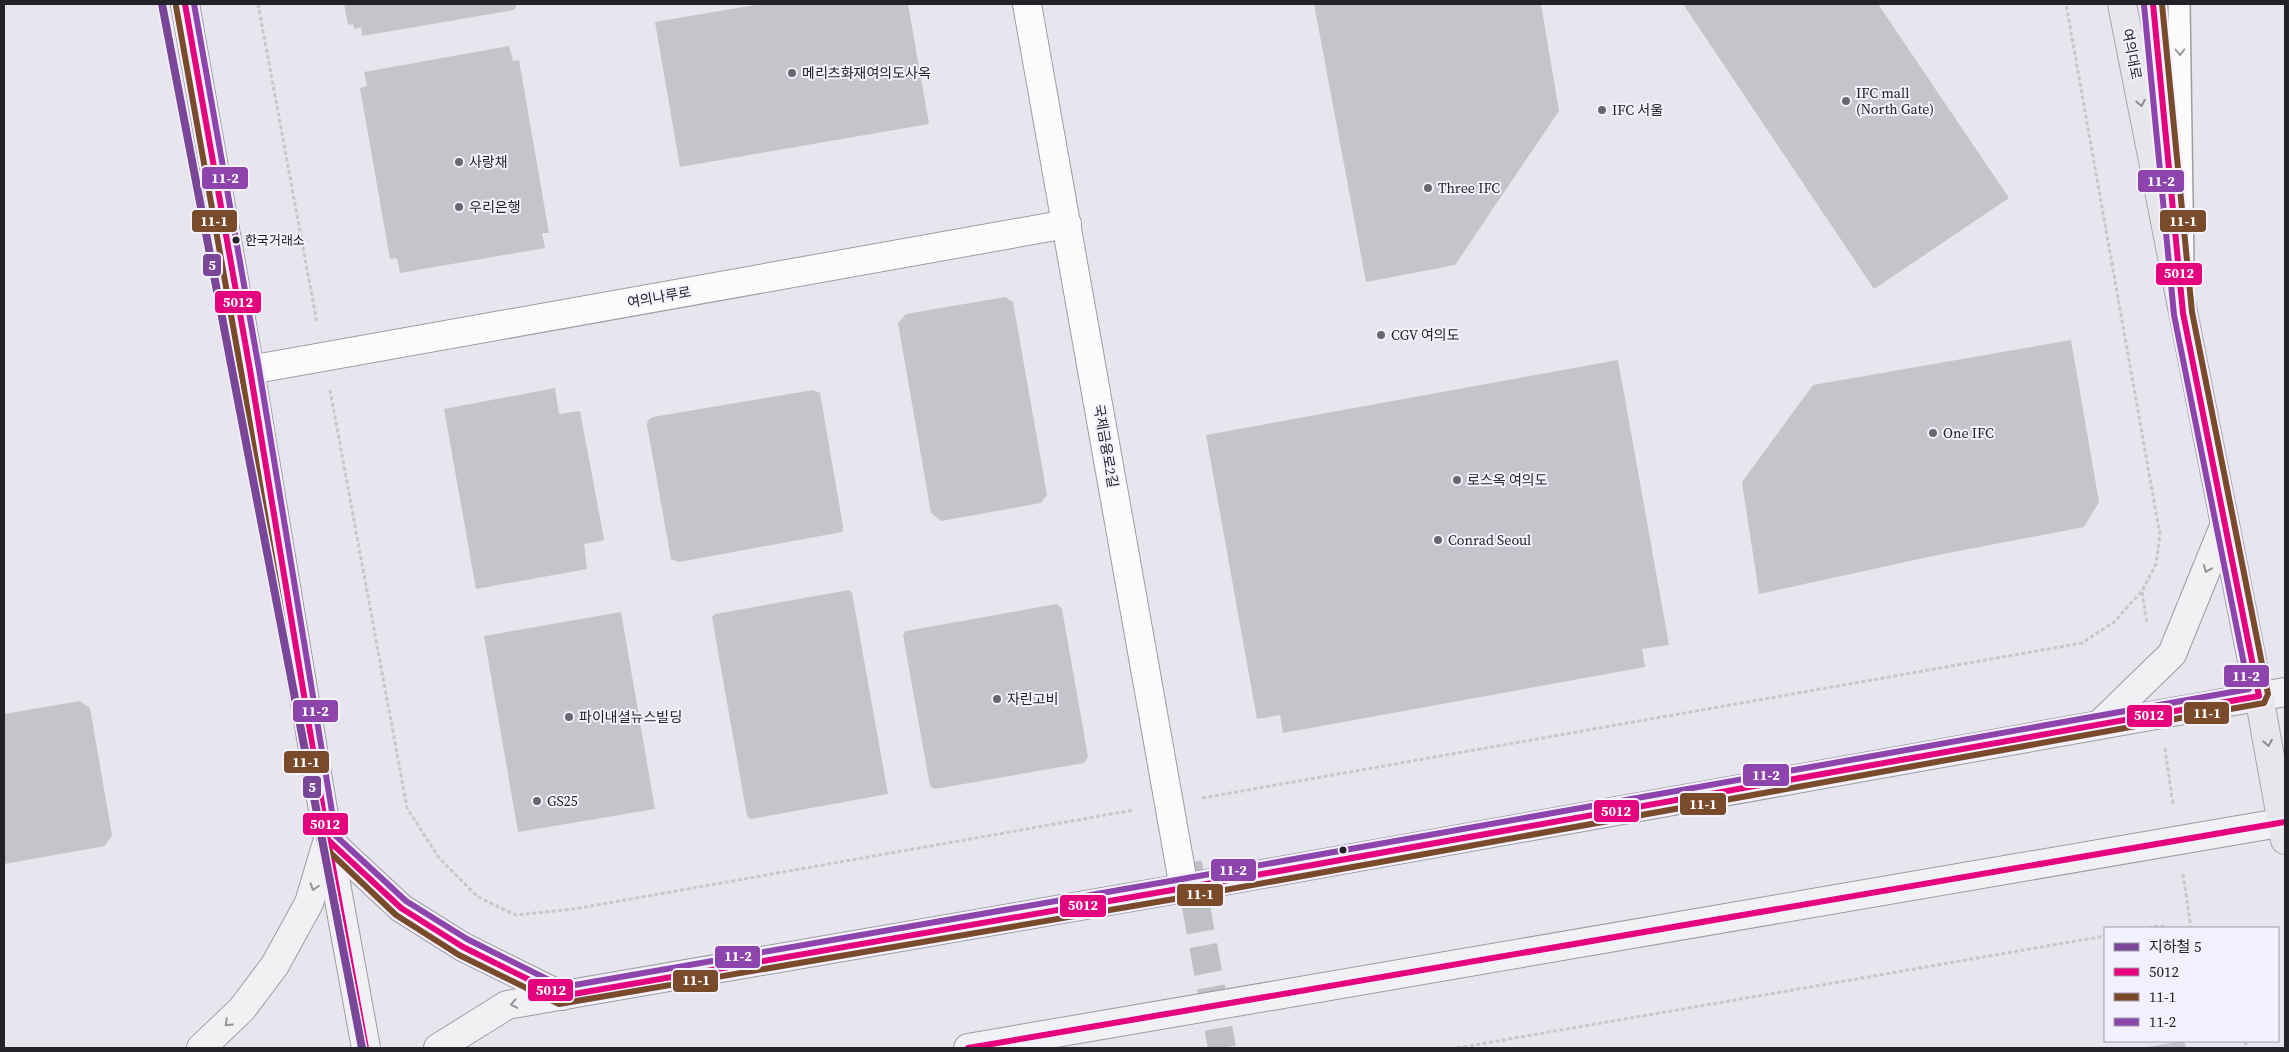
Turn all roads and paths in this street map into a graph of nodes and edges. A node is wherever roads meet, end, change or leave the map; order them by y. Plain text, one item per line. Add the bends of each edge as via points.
1 (185, 4) edge
2 (258, 4) edge
3 (1027, 4) edge
4 (2066, 4) edge
5 (2122, 4) edge
6 (2153, 4) edge
7 (2179, 4) edge
8 (1067, 224) junction
9 (2183, 313) junction
10 (323, 357) junction
11 (250, 370) junction
12 (2225, 524) junction
13 (2142, 591) junction
14 (2154, 672) junction
15 (2272, 694) edge
16 (2160, 713) junction
17 (2100, 724) junction
18 (1169, 804) junction
19 (2284, 828) edge
20 (328, 840) junction
21 (2178, 841) junction
22 (1184, 888) junction
23 (2191, 927) edge
24 (2104, 936) edge
25 (562, 996) junction
26 (201, 1048) edge
27 (366, 1048) edge
28 (438, 1048) edge
29 (968, 1048) edge
30 (1457, 1048) edge

1 - 11 street
2 - 10 path
3 - 8 street, 국제금융로2길
4 - 13 path via 2160,535 2156,564
5 -> 9 main road, 여의대로
6 - 9 lane
7 -> 9 lane
8 - 10 street, 여의나루로
8 - 18 street, 국제금융로2길
9 - 12 main road, 여의대로
10 - 11 street, 여의나루로
10 - 18 path via 407,808 439,858 478,897 516,915 574,909
11 - 20 street
12 -> 14 street via 2172,654
12 - 15 main road, 여의대로
13 - 14 path
13 - 18 path via 2114,622 2082,643
14 - 17 street
15 - 16 street
15 -> 19 main road, 여의대로
16 - 17 street
16 - 21 path
17 - 22 street
18 - 22 street, 국제금융로2길
19 - 21 street
20 - 25 street via 402,908 463,947
20 -> 26 street via 309,903 275,965 242,1009
20 - 27 street
21 - 23 path
21 - 29 street
22 - 25 street
24 - 30 path
25 -> 28 street via 507,1005

